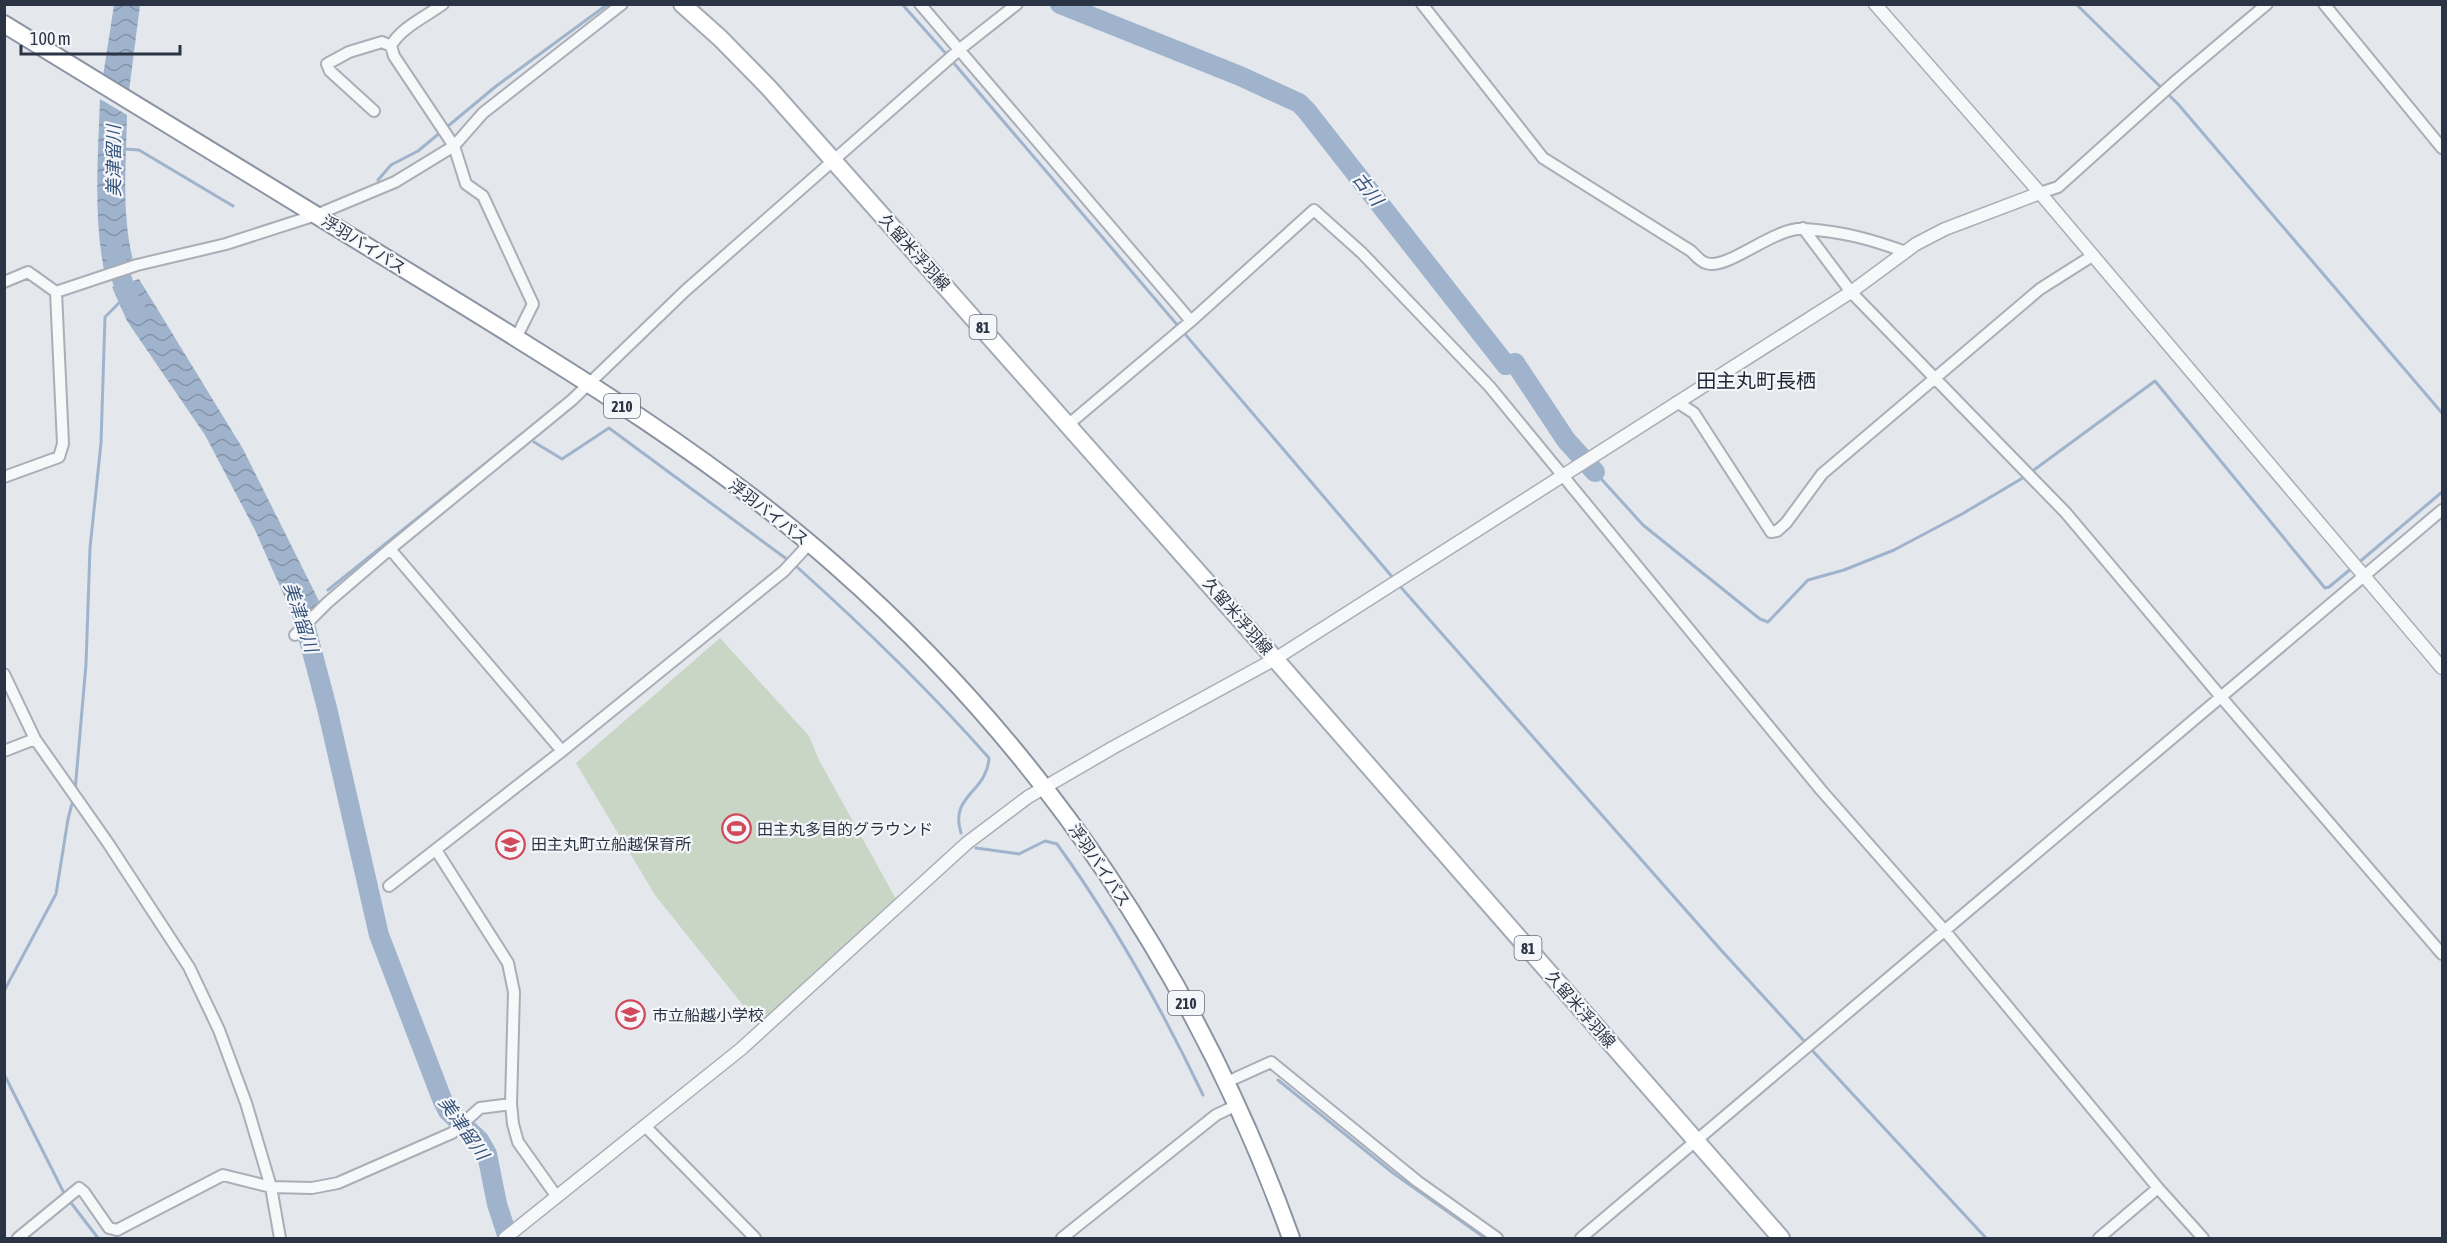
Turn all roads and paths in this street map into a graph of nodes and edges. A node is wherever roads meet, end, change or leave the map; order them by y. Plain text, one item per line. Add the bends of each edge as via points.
1 (443, 4) edge
2 (622, 4) edge
3 (682, 4) edge
4 (920, 4) edge
5 (1017, 4) edge
6 (1422, 4) edge
7 (1875, 4) edge
8 (2267, 4) edge
9 (2324, 4) edge
10 (4, 24) edge
11 (391, 46) junction
12 (960, 49) junction
13 (374, 111) dead end
14 (453, 146) junction
15 (2442, 148) edge
16 (834, 161) junction
17 (2040, 194) junction
18 (316, 215) junction
19 (1803, 228) junction
20 (1904, 251) junction
21 (2092, 256) junction
22 (4, 282) edge
23 (56, 292) junction
24 (1851, 292) junction
25 (1191, 321) junction
26 (516, 338) junction
27 (1933, 378) junction
28 (589, 384) junction
29 (1677, 402) junction
30 (1069, 424) junction
31 (4, 477) edge
32 (1562, 477) junction
33 (2442, 510) edge
34 (810, 543) junction
35 (390, 549) junction
36 (2364, 576) junction
37 (295, 635) dead end
38 (1275, 659) junction
39 (2442, 668) edge
40 (4, 674) edge
41 (2221, 697) junction
42 (35, 739) junction
43 (4, 751) edge
44 (562, 751) junction
45 (1045, 788) junction
46 (436, 849) junction
47 (389, 886) dead end
48 (1945, 931) junction
49 (2442, 954) edge
50 (1227, 1082) junction
51 (511, 1104) junction
52 (1237, 1105) junction
53 (645, 1126) junction
54 (1698, 1142) junction
55 (271, 1187) junction
56 (2158, 1188) junction
57 (557, 1197) junction
58 (18, 1239) edge
59 (280, 1239) edge
60 (505, 1239) edge
61 (755, 1239) edge
62 (1062, 1239) edge
63 (1291, 1239) edge
64 (1497, 1239) edge
65 (1581, 1239) edge
66 (1781, 1239) edge
67 (2098, 1239) edge
68 (2203, 1239) edge

1 - 11 street via 407,29
2 - 14 street via 483,113
3 - 16 main road, 久留米浮羽線 / 81 via 769,88
4 - 12 street
5 - 12 street
6 - 19 street via 1543,158 1705,263 1719,264 1776,235
7 - 17 street
8 - 17 street via 2058,187
9 - 15 street
10 - 18 main road, 浮羽バイパス / 210
11 - 13 street via 382,42 327,64
11 - 14 street
12 - 16 street
12 - 25 street
14 - 18 street via 395,182
14 - 26 street via 466,184 483,196 533,304
16 - 28 street via 685,291
16 - 30 main road, 久留米浮羽線 / 81
17 - 20 street via 1945,229
17 - 21 street
18 - 23 street
18 - 26 main road, 浮羽バイパス / 210
19 - 20 street via 1865,237
19 - 24 street
20 - 24 street
21 - 27 street via 2040,289
21 - 36 street
22 - 23 street via 28,272
23 - 31 street via 63,444 59,457
24 - 27 street
24 - 29 street
25 - 30 street
25 - 32 street via 1314,210 1362,253 1490,387
26 - 28 main road, 浮羽バイパス / 210
27 - 29 street via 1822,474 1786,523 1771,532 1694,413
27 - 41 street via 2066,513
28 - 34 main road, 浮羽バイパス / 210 via 740,488
28 - 35 street
29 - 32 street
30 - 38 main road, 久留米浮羽線 / 81
32 - 38 street
32 - 48 street via 1821,790
33 - 36 street
34 - 44 street via 784,571
34 - 45 main road, 浮羽バイパス / 210 via 939,664
35 - 37 street
35 - 44 street
36 - 39 street
36 - 41 street
38 - 45 street
38 - 54 main road, 久留米浮羽線 / 81
40 - 42 street
41 - 48 street
41 - 49 street
42 - 43 street
42 - 55 street via 189,967 219,1030
44 - 46 street
45 - 50 main road, 浮羽バイパス / 210 via 1113,880 1159,955
45 - 53 street via 966,843 741,1049
46 - 47 street
46 - 51 street via 508,963 515,1023
48 - 54 street
48 - 56 street
50 - 52 main road, 浮羽バイパス / 210
50 - 64 street via 1271,1062 1417,1181
51 - 55 street via 480,1108 452,1133 338,1183 312,1188
51 - 57 street via 518,1142
52 - 62 street via 1216,1115
52 - 63 main road, 浮羽バイパス / 210
53 - 57 street
53 - 61 street
54 - 65 street
54 - 66 main road, 久留米浮羽線 / 81
55 - 58 street via 223,1175 117,1230 109,1228 79,1188
55 - 59 street
56 - 67 street
56 - 68 street
57 - 60 street

